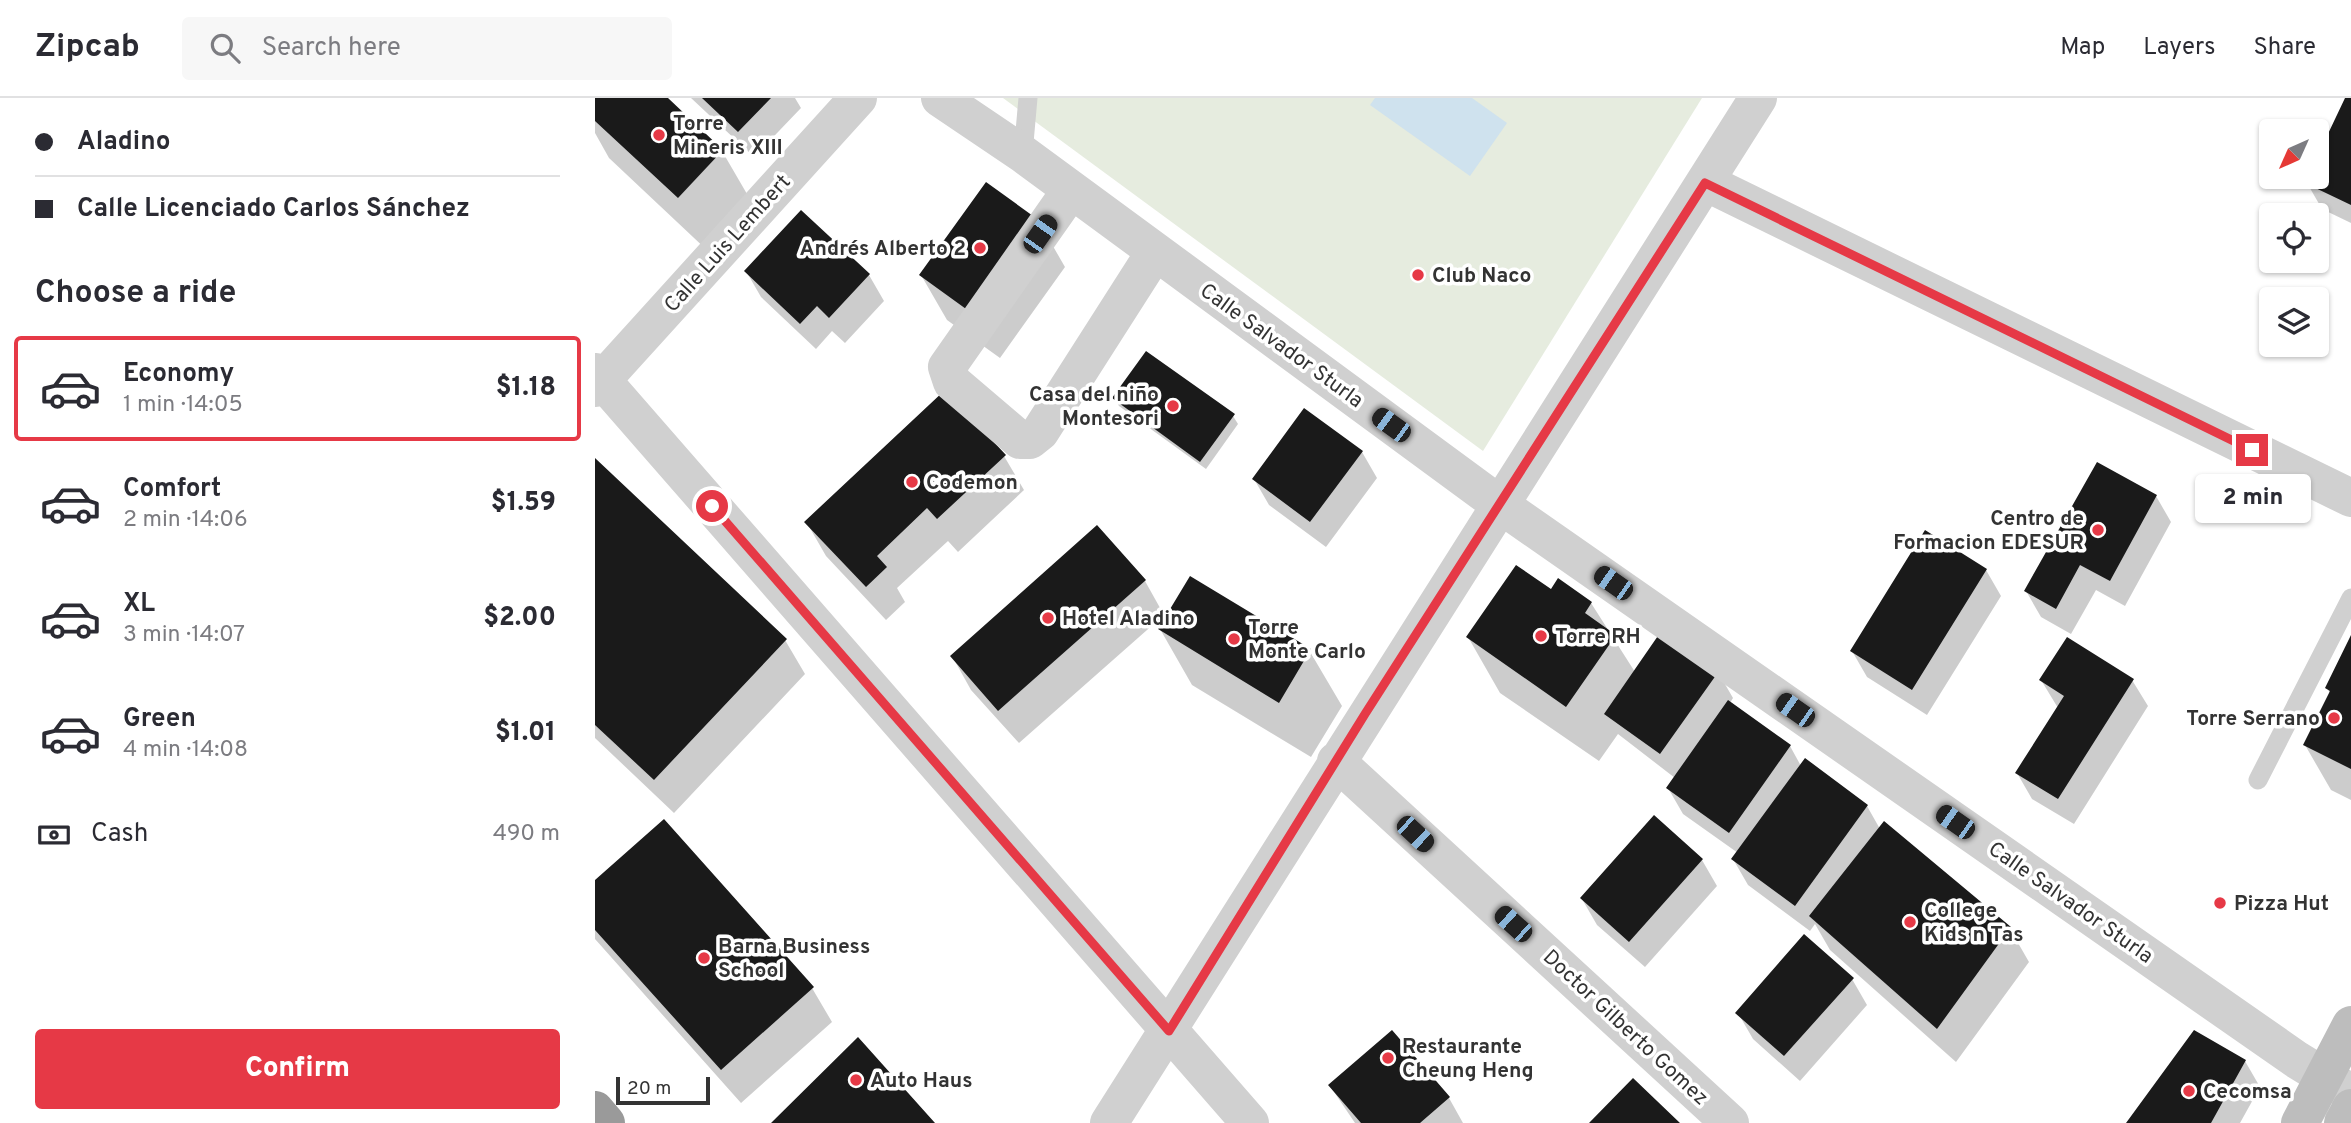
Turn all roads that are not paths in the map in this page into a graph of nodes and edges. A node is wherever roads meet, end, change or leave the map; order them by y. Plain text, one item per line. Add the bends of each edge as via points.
1 (858, 98) edge
2 (940, 98) edge
3 (1028, 98) edge
4 (1758, 98) edge
5 (1023, 154) junction
6 (1705, 183) junction
7 (1071, 190) junction
8 (1156, 252) junction
9 (598, 380) edge
10 (2351, 498) edge
11 (1499, 504) junction
12 (2351, 598) edge
13 (1336, 761) junction
14 (2258, 780) dead end
15 (2351, 1025) edge
16 (1169, 1031) junction
17 (2337, 1086) edge
18 (2351, 1108) edge
19 (595, 1110) edge
20 (606, 1123) edge
21 (1109, 1123) edge
22 (1250, 1123) edge
23 (1730, 1123) edge
24 (2300, 1123) edge
25 (2343, 1123) edge

1 - 9 street, Calle Luis Lembert
2 - 5 street, Calle Salvador Sturla
3 - 5 lane
4 - 6 street
5 - 7 street, Calle Salvador Sturla
6 - 10 street
6 - 11 street
7 - 8 street, Calle Salvador Sturla
7 - 8 street via 947,367 952,382 1020,440 1030,440 1040,432
8 - 11 street, Calle Salvador Sturla
9 - 16 street
11 - 13 street
11 - 17 street, Calle Salvador Sturla
12 - 14 lane
13 - 16 street
13 - 23 street, Doctor Gilberto Gomez
15 - 17 main road
16 - 21 street
16 - 22 street
17 - 24 main road
18 - 25 main road
19 - 20 highway

